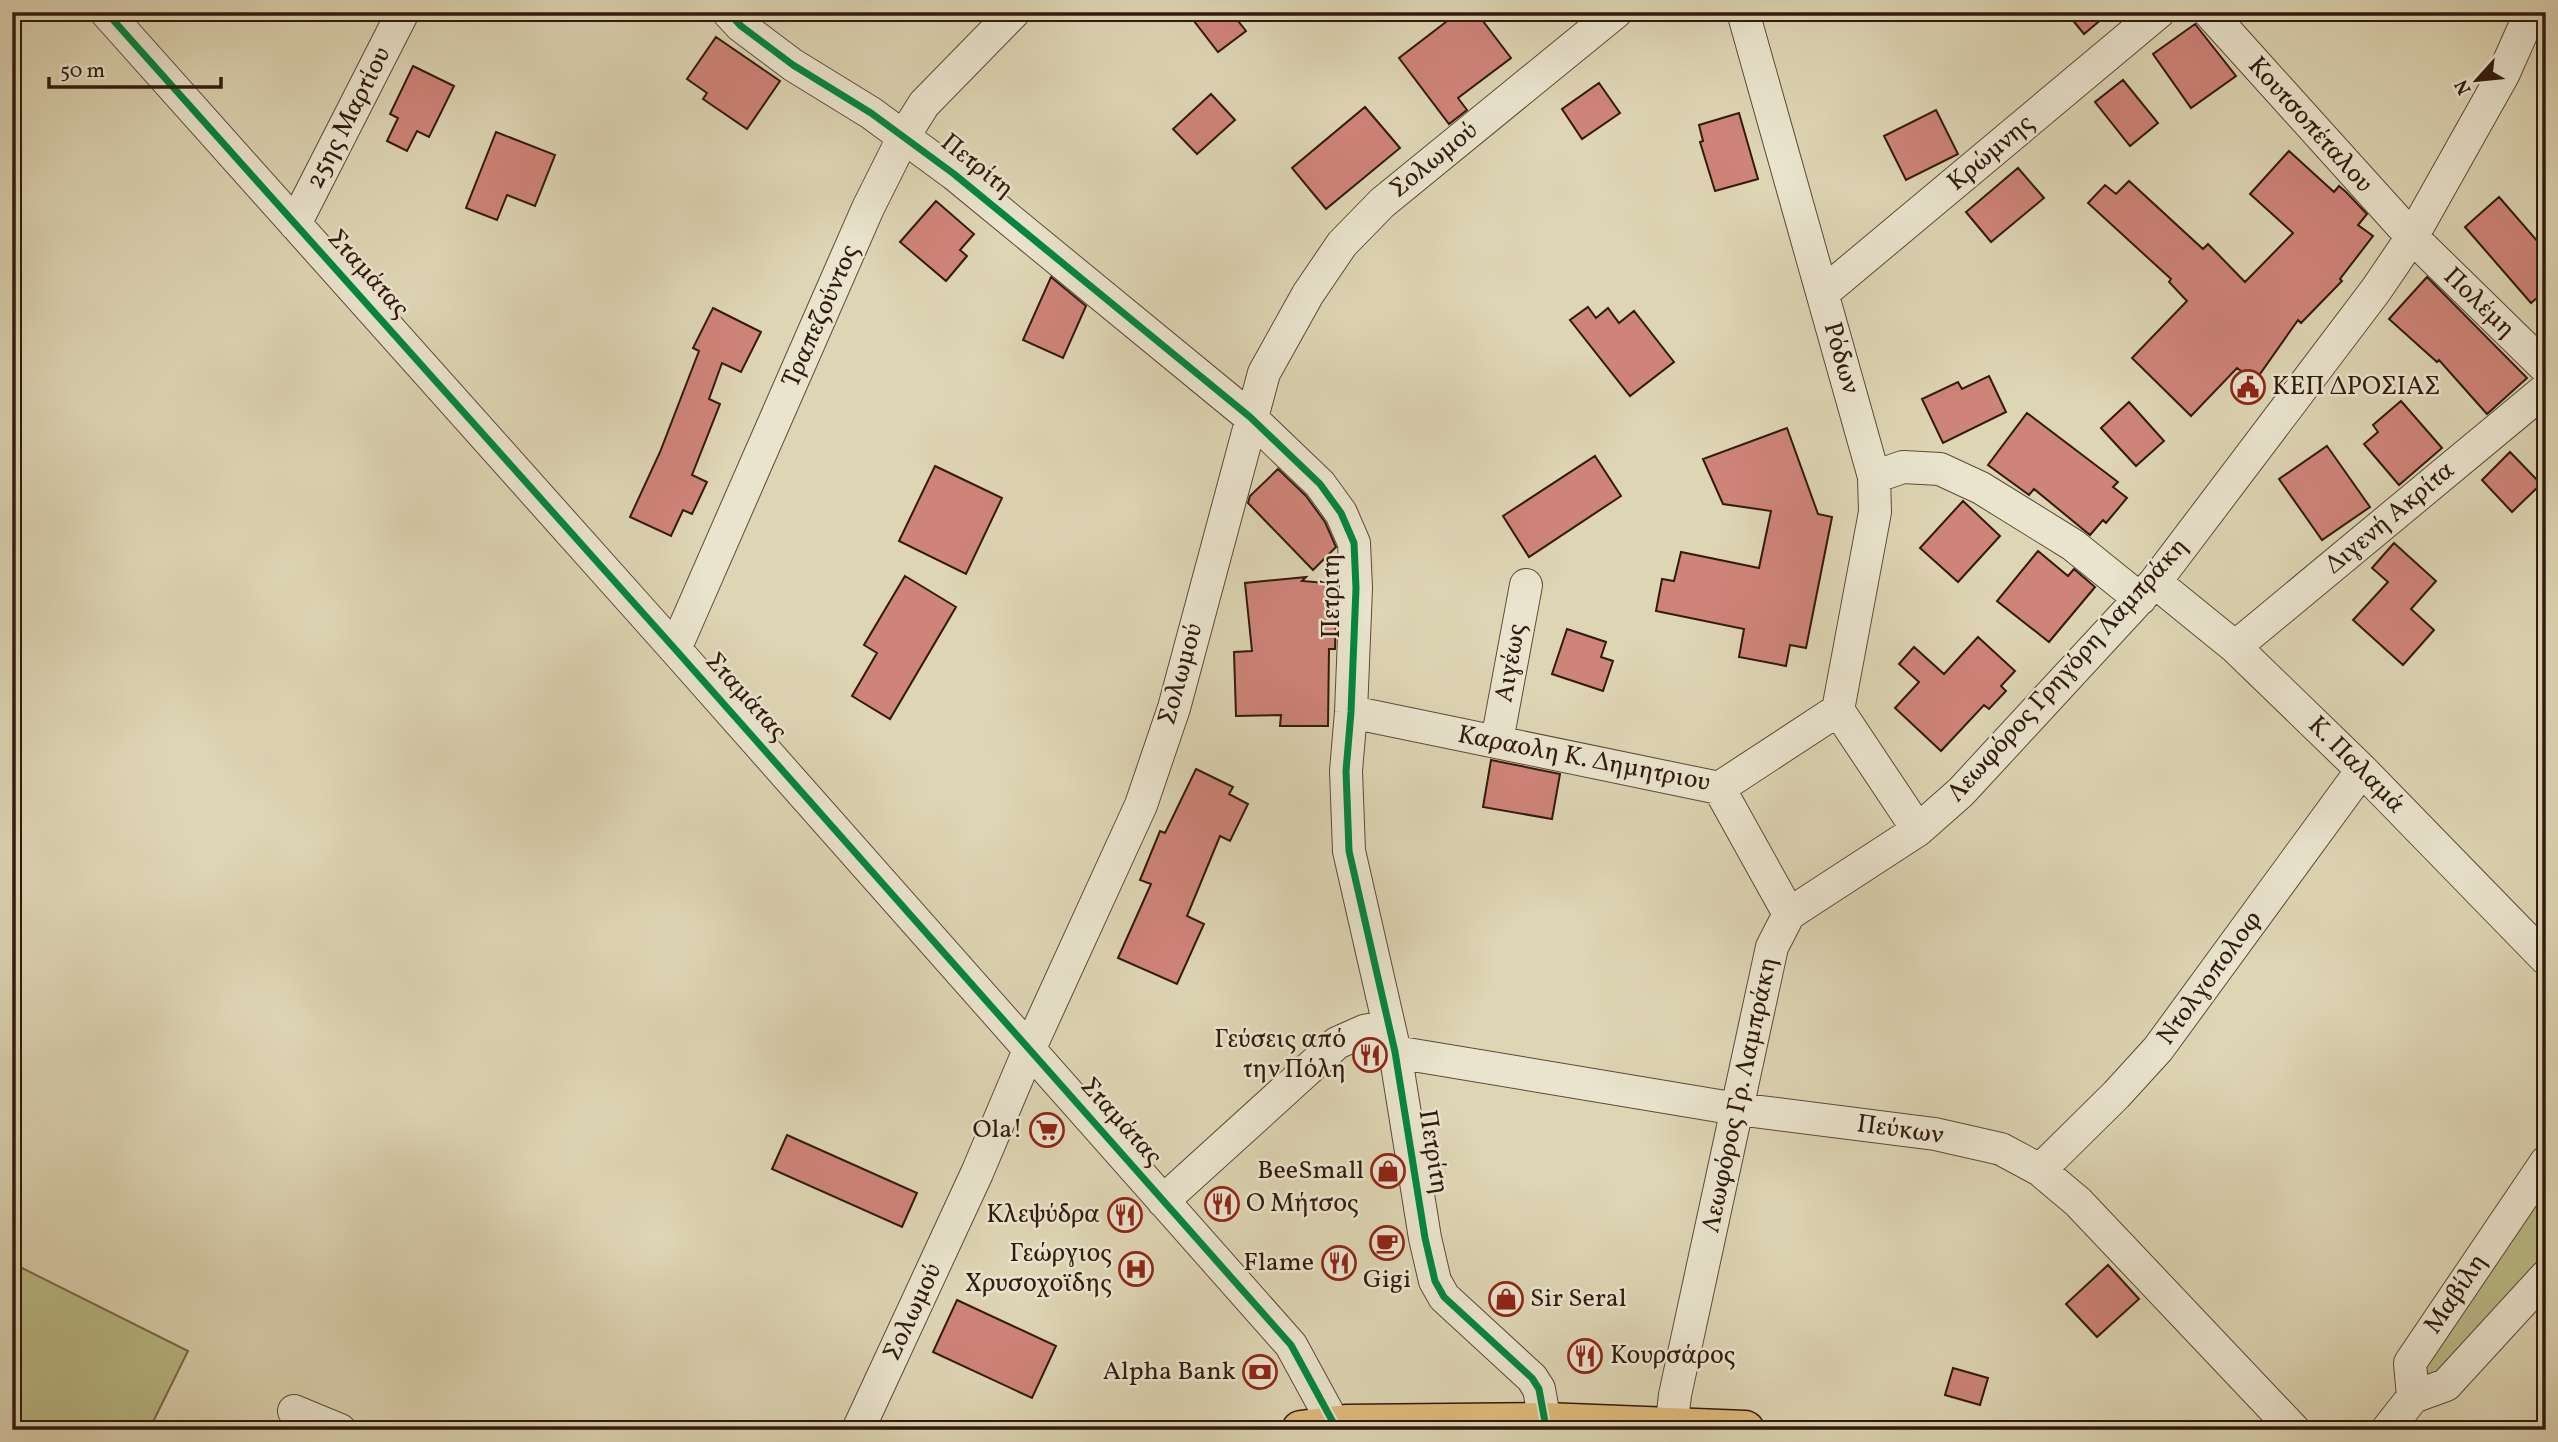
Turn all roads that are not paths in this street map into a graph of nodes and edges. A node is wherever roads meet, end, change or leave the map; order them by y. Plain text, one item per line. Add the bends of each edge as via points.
1 (106, 12) edge
2 (402, 12) edge
3 (729, 12) edge
4 (1014, 12) edge
5 (1616, 12) edge
6 (1743, 12) edge
7 (2159, 12) edge
8 (2209, 12) edge
9 (2531, 12) edge
10 (904, 135) junction
11 (295, 223) junction
12 (2412, 237) junction
13 (1823, 293) junction
14 (2546, 369) edge
15 (2546, 389) edge
16 (1250, 417) junction
17 (1874, 477) junction
18 (1526, 585) dead end
19 (2148, 590) junction
20 (2235, 647) junction
21 (675, 649) junction
22 (1838, 710) junction
23 (1351, 712) junction
24 (1497, 741) junction
25 (2362, 770) junction
26 (1719, 788) junction
27 (1918, 830) junction
28 (1789, 914) junction
29 (2546, 958) edge
30 (1392, 1039) junction
31 (1029, 1050) junction
32 (1737, 1109) junction
33 (2546, 1162) edge
34 (2039, 1170) junction
35 (1163, 1201) junction
36 (2546, 1276) edge
37 (2413, 1397) junction
38 (294, 1411) dead end
39 (1545, 1422) junction
40 (1332, 1426) edge
41 (1671, 1429) edge
42 (340, 1430) edge
43 (858, 1430) edge
44 (1745, 1430) edge
45 (2294, 1430) edge
46 (2387, 1430) edge

1 - 11 street, Σταμάτας
2 - 11 street, 25ης Μαρτίου
3 - 10 street, Πετρίτη via 793,65
4 - 10 street, Τραπεζούντος via 924,104
5 - 16 street, Σολωμού via 1382,203 1342,244 1264,373
6 - 13 street, Ρόδων
7 - 13 street, Κρώμνης
8 - 12 street, Κουτσοπέταλου
9 - 12 street, Λεωφόρος Γρηγόρη Λαμπράκη via 2503,75
10 - 16 street, Πετρίτη
10 - 21 street, Τραπεζούντος
11 - 21 street, Σταμάτας
12 - 14 street, Πολέμη
12 - 19 street, Λεωφόρος Γρηγόρη Λαμπράκη
13 - 17 street, Ρόδων
15 - 20 street, Διγενή Ακρίτα
16 - 23 street, Πετρίτη via 1320,484 1341,513 1354,543
16 - 31 street, Σολωμού via 1174,708 1141,805
17 - 19 street, Κ. Παλαμά via 1903,467 1940,469 1981,488
17 - 22 street, Ρόδων via 1875,512
18 - 24 street, Αιγέως
19 - 20 street, Κ. Παλαμά
19 - 27 street, Λεωφόρος Γρηγόρη Λαμπράκη via 1961,792
20 - 25 street, Κ. Παλαμά
21 - 31 street, Σταμάτας
22 - 26 street, Καραολη Κ. Δημητριου
22 - 27 street
23 - 24 street, Καραολη Κ. Δημητριου
23 - 30 street, Πετρίτη via 1346,771 1349,851
24 - 26 street, Καραολη Κ. Δημητριου
25 - 29 street, Κ. Παλαμά
25 - 34 street, Ντολγοπολοφ via 2158,1049
26 - 28 street
27 - 28 street, Λεωφόρος Γρ. Λαμπράκη
28 - 32 street, Λεωφόρος Γρ. Λαμπράκη via 1772,947
30 - 32 street, Πεύκων
30 - 35 street via 1364,1031 1337,1043
30 - 39 street, Πετρίτη via 1435,1281 1450,1304 1532,1378
31 - 35 street, Σταμάτας
31 - 43 street, Σολωμού
32 - 34 street, Πεύκων via 1935,1134 2001,1149
32 - 41 street, Λεωφόρος Γρ. Λαμπράκη
33 - 37 street, Μαβίλη via 2410,1363
34 - 45 street, Πεύκων via 2078,1202
35 - 40 street, Σταμάτας via 1291,1345
36 - 37 street via 2446,1385
37 - 46 street
38 - 42 street
39 - 40 main road
39 - 41 main road
41 - 44 main road

